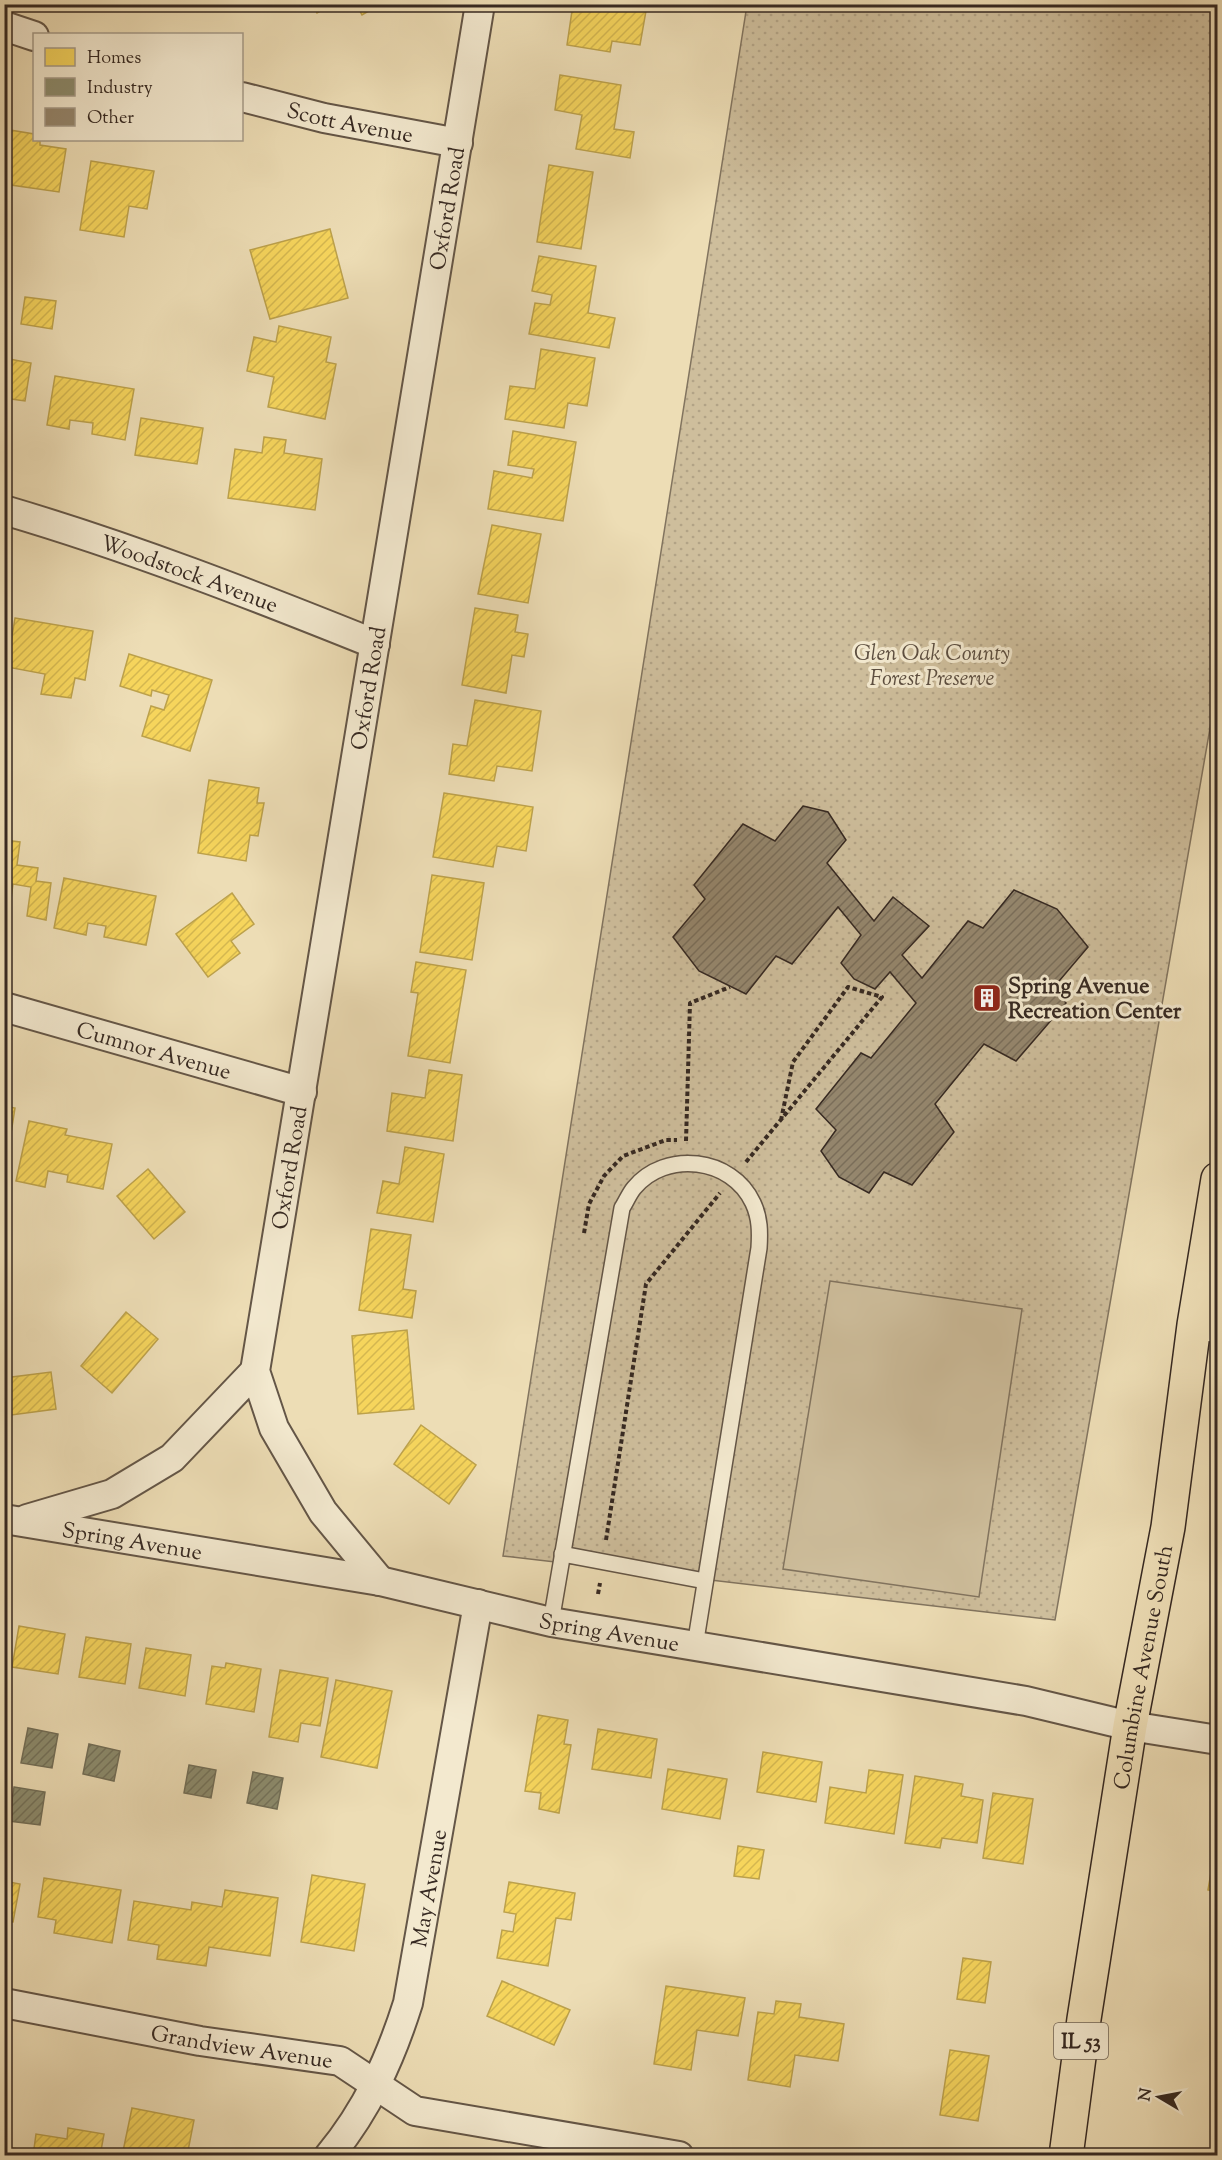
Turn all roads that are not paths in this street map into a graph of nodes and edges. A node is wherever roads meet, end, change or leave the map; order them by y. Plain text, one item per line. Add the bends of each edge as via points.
1 (480, 4) edge
2 (4, 26) edge
3 (33, 36) edge
4 (243, 97) edge
5 (458, 143) junction
6 (4, 510) edge
7 (375, 644) junction
8 (4, 1007) edge
9 (302, 1092) junction
10 (1218, 1179) edge
11 (1206, 1327) edge
12 (255, 1371) junction
13 (12, 1520) edge
14 (562, 1554) junction
15 (380, 1581) junction
16 (705, 1581) junction
17 (477, 1604) junction
18 (551, 1622) junction
19 (695, 1646) junction
20 (1130, 1726) junction
21 (1218, 1740) edge
22 (4, 2003) edge
23 (377, 2085) junction
24 (329, 2156) edge
25 (679, 2156) edge
26 (1066, 2156) edge

1 - 5 street, Oxford Road
2 - 3 street
4 - 5 street, Scott Avenue via 324,118
5 - 7 street, Oxford Road
6 - 7 street, Woodstock Avenue via 176,566
7 - 9 street, Oxford Road
8 - 9 street, Cumnor Avenue
9 - 12 street, Oxford Road
10 - 11 main road, Columbine Avenue South / IL 53
11 - 20 main road, Columbine Avenue South / IL 53
12 - 13 street via 172,1458 112,1494
12 - 15 street, Oxford Road via 274,1428 323,1512
13 - 15 street, Spring Avenue
14 - 16 lane
14 - 16 lane via 622,1208 634,1188 652,1173 674,1164 697,1163 720,1170 739,1183 753,1202 760,1225
14 - 18 lane
15 - 17 street, Spring Avenue
16 - 19 lane
17 - 18 street, Spring Avenue
17 - 23 street, May Avenue via 408,2004
18 - 19 street, Spring Avenue
19 - 20 street, Spring Avenue via 1026,1701
20 - 21 street, Spring Avenue
20 - 26 main road, Columbine Avenue South / IL 53
22 - 23 street, Grandview Avenue via 200,2041 340,2061
23 - 24 street, May Avenue
23 - 25 street, Grandview Avenue via 415,2111

